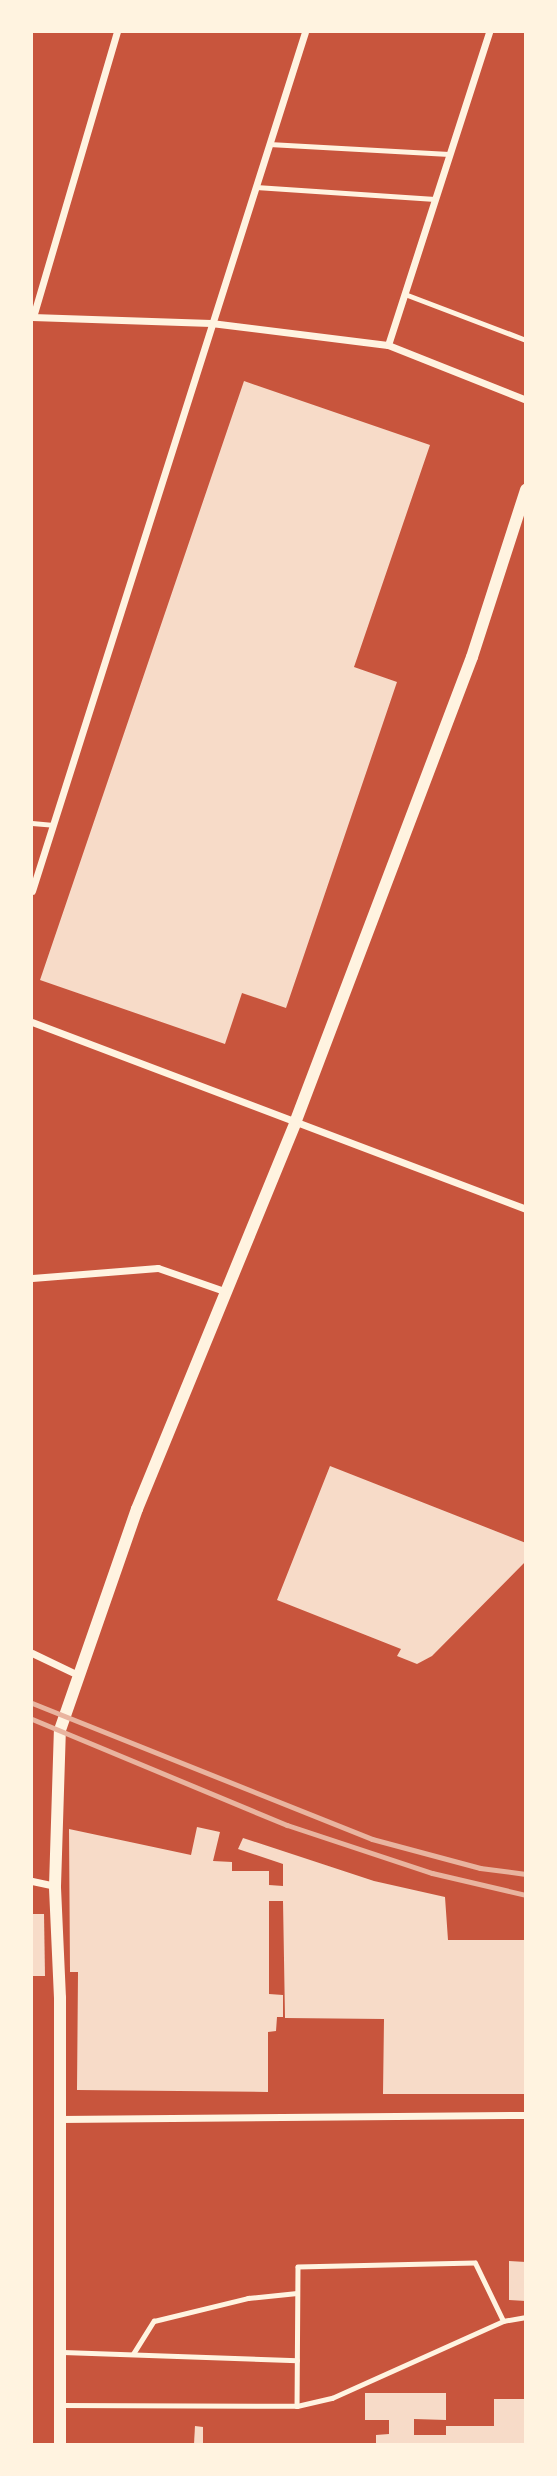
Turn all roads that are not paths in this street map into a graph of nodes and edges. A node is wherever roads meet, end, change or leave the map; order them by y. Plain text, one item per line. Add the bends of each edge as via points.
1 (117, 32) edge
2 (305, 32) edge
3 (489, 32) edge
4 (269, 144) junction
5 (449, 155) junction
6 (255, 187) junction
7 (435, 198) junction
8 (404, 294) junction
9 (32, 317) edge
10 (211, 323) junction
11 (526, 340) edge
12 (388, 345) junction
13 (526, 400) edge
14 (526, 490) edge
15 (32, 823) edge
16 (54, 825) junction
17 (32, 891) edge
18 (32, 1023) edge
19 (295, 1123) junction
20 (526, 1209) edge
21 (32, 1278) edge
22 (228, 1293) junction
23 (32, 1653) edge
24 (76, 1674) junction
25 (32, 1881) edge
26 (55, 1886) junction
27 (526, 2115) edge
28 (60, 2119) junction
29 (297, 2293) junction
30 (526, 2317) edge
31 (503, 2321) junction
32 (59, 2352) junction
33 (133, 2354) junction
34 (297, 2360) junction
35 (60, 2405) junction
36 (297, 2406) junction
37 (60, 2445) edge

1 - 9 street
2 - 4 street
3 - 5 street
4 - 5 lane
4 - 6 street
5 - 7 street
6 - 7 lane
6 - 10 street
7 - 8 street
8 - 11 lane
8 - 12 street
9 - 10 street
10 - 12 street
10 - 16 street
12 - 13 street
14 - 19 street via 472,657
15 - 16 lane
16 - 17 street
18 - 19 street
19 - 20 street
19 - 22 street
21 - 22 street via 158,1268
22 - 24 street via 137,1509
23 - 24 street
24 - 26 street via 60,1730
25 - 26 street
26 - 28 street
27 - 28 street
28 - 32 street
29 - 31 lane via 298,2267 475,2263
29 - 33 lane via 248,2298 153,2320
29 - 34 lane
30 - 31 lane
31 - 36 lane via 332,2398
32 - 33 lane
32 - 35 street
33 - 34 lane
34 - 36 lane
35 - 36 lane
35 - 37 street

